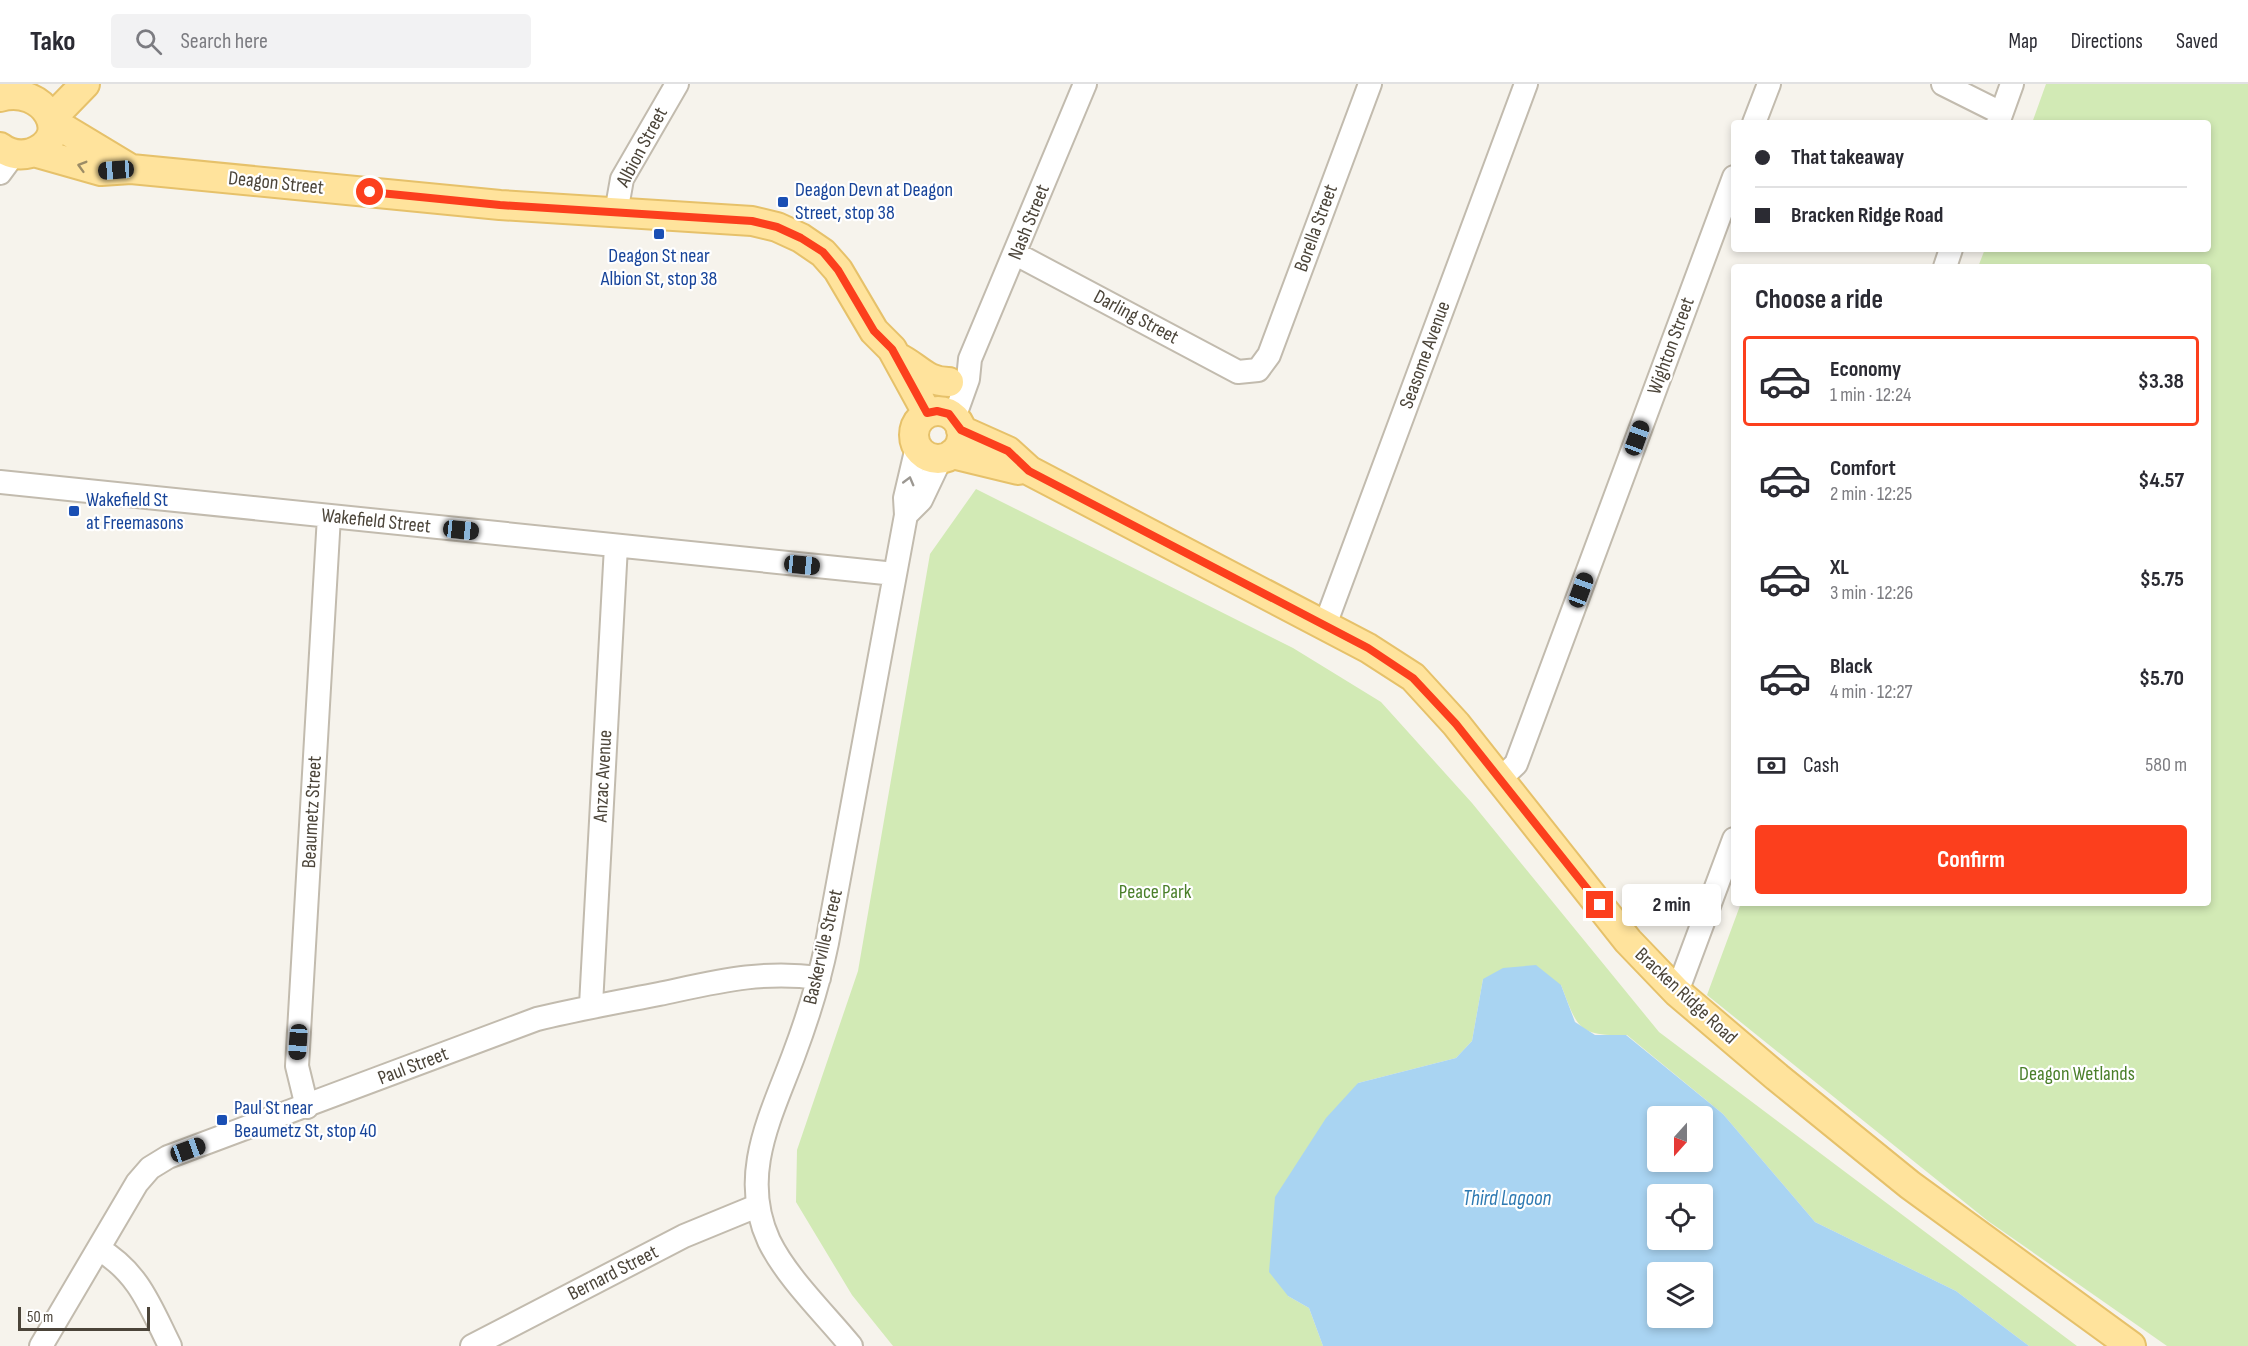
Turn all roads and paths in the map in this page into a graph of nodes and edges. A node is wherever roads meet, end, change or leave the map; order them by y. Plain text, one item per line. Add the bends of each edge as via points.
1 (85, 84) edge
2 (677, 84) edge
3 (1085, 84) edge
4 (1370, 84) edge
5 (1526, 84) edge
6 (1769, 84) edge
7 (1943, 84) edge
8 (2012, 84) edge
9 (16, 91) edge
10 (2000, 118) edge
11 (53, 120) junction
12 (1755, 120) edge
13 (12, 156) edge
14 (131, 169) junction
15 (1731, 185) edge
16 (616, 213) junction
17 (1016, 254) junction
18 (874, 331) junction
19 (895, 356) junction
20 (970, 359) junction
21 (1258, 370) joint
22 (948, 382) junction
23 (937, 433) junction
24 (0, 482) edge
25 (329, 516) junction
26 (616, 546) junction
27 (895, 574) junction
28 (1325, 626) junction
29 (1500, 779) junction
30 (1731, 846) edge
31 (819, 978) junction
32 (1677, 992) junction
33 (591, 1005) junction
34 (307, 1107) junction
35 (758, 1206) junction
36 (99, 1249) junction
37 (484, 1343) edge
38 (40, 1346) edge
39 (170, 1346) edge
40 (851, 1346) edge
41 (2132, 1346) edge

1 - 11 main road
2 - 16 street, Albion Street via 621,179
3 - 17 street, Nash Street
4 - 21 street, Borella Street via 1269,355
5 - 28 street, Seasome Avenue
6 - 12 street
7 - 10 street
8 - 10 street
9 - 11 main road via 46,102
11 - 13 main road via 48,140
11 - 14 main road, Deagon Street
14 -> 13 main road, Deagon Street via 101,171
14 - 16 main road, Deagon Street
15 - 29 street, Wighton Street via 1516,764
16 - 18 main road, Deagon Street via 752,221 777,227 823,252
17 - 20 street, Nash Street
17 - 21 street, Darling Street via 1238,372
18 - 19 main road, Deagon Street
18 - 23 main road, Deagon Street via 876,353 906,416
19 - 22 main road via 926,378
19 - 23 main road, Deagon Street
20 - 22 street, Nash Street
20 - 23 street, Nash Street via 968,379
22 - 23 street, Nash Street via 936,397
23 - 27 street, Baskerville Street via 905,498 906,515
23 - 28 main road, Bracken Ridge Road via 1008,451 1029,471
24 - 25 street, Wakefield Street
25 - 26 street, Wakefield Street
25 - 34 street, Beaumetz Street via 297,1066
26 - 27 street, Wakefield Street
26 - 33 street, Anzac Avenue
27 - 31 street, Baskerville Street
28 - 29 main road, Bracken Ridge Road via 1392,661 1413,678
29 - 32 main road, Bracken Ridge Road via 1628,941
30 - 32 street
31 - 33 street, Paul Street via 753,975
31 - 35 street, Baskerville Street via 760,1147 755,1185
32 - 41 main road, Bracken Ridge Road via 1910,1185
33 - 34 street, Paul Street via 537,1020
34 - 36 street, Paul Street via 168,1157 150,1168 137,1183
35 - 37 street, Bernard Street via 684,1236
35 - 40 street, Baskerville Street via 770,1243
36 - 38 street, Paul Street
36 - 39 street via 117,1260 139,1284

